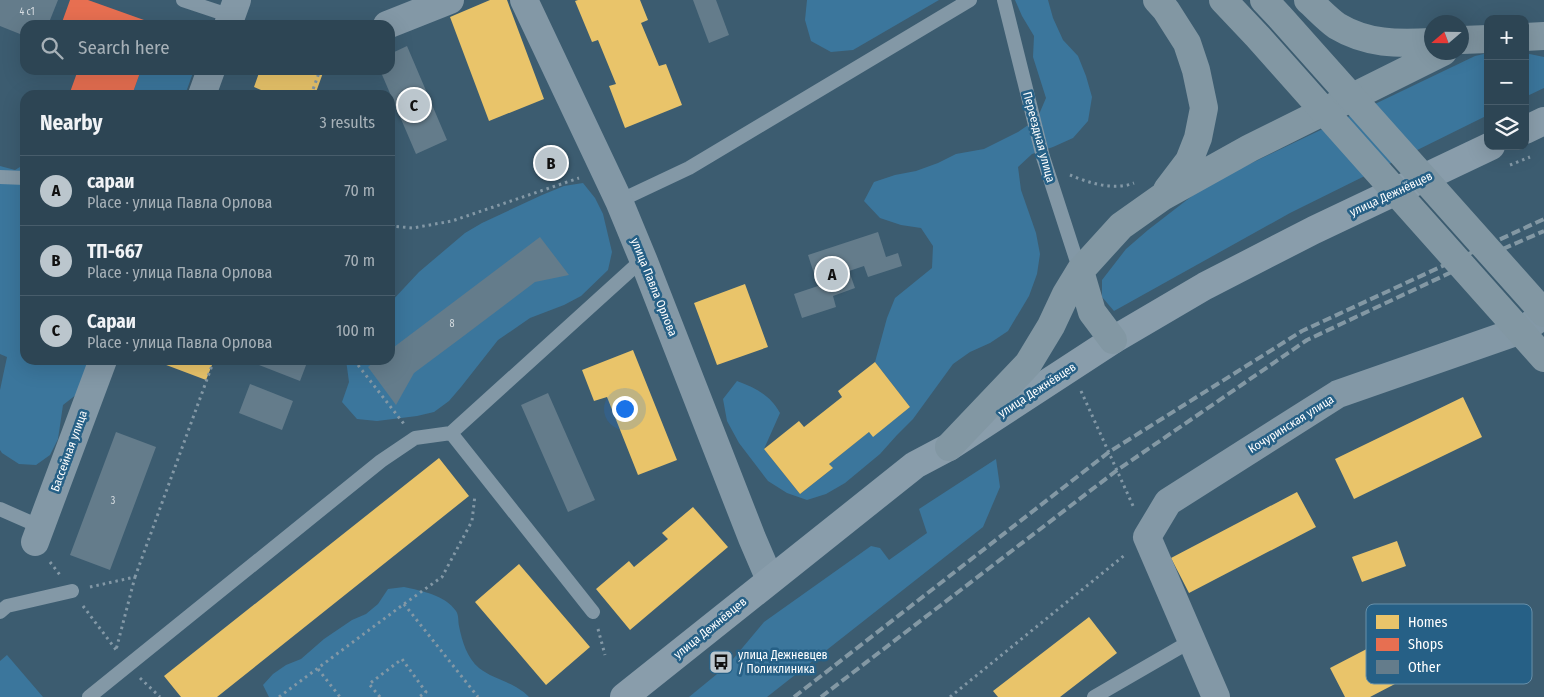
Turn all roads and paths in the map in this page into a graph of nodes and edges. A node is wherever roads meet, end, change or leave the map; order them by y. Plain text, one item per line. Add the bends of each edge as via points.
1 (183, 0) edge
2 (450, 0) edge
3 (524, 0) edge
4 (970, 0) edge
5 (1004, 0) edge
6 (1157, 0) edge
7 (1223, 0) edge
8 (1264, 0) edge
9 (1308, 0) edge
10 (232, 14) edge
11 (395, 21) edge
12 (1544, 36) edge
13 (1529, 37) edge
14 (1424, 42) edge
15 (1427, 60) edge
16 (209, 75) edge
17 (318, 75) edge
18 (204, 90) edge
19 (313, 90) edge
20 (1544, 121) edge
21 (1530, 142) edge
22 (1500, 156) edge
23 (1043, 157) junction
24 (604, 169) junction
25 (0, 177) edge
26 (20, 178) edge
27 (1139, 180) dead end
28 (1162, 197) junction
29 (619, 201) junction
30 (395, 226) edge
31 (643, 259) junction
32 (1080, 272) junction
33 (1544, 314) edge
34 (1113, 340) junction
35 (1544, 358) edge
36 (101, 365) edge
37 (212, 365) edge
38 (358, 365) edge
39 (1080, 390) dead end
40 (451, 433) junction
41 (415, 438) junction
42 (949, 447) junction
43 (478, 468) junction
44 (1132, 505) dead end
45 (0, 509) edge
46 (38, 535) junction
47 (1147, 537) junction
48 (135, 577) junction
49 (770, 580) junction
50 (72, 591) junction
51 (404, 604) junction
52 (0, 612) edge
53 (593, 612) joint
54 (1190, 641) junction
55 (116, 650) junction
56 (605, 655) dead end
57 (128, 666) junction
58 (318, 669) junction
59 (89, 697) edge
60 (160, 697) edge
61 (279, 697) edge
62 (340, 697) edge
63 (380, 697) edge
64 (419, 697) edge
65 (478, 697) edge
66 (624, 697) edge
67 (950, 697) edge
68 (1094, 697) edge
69 (1216, 697) edge

1 - 10 lane
2 - 11 street
3 - 24 street, улица Павла Орлова
4 - 29 lane via 689,168
5 - 23 lane, Переездная улица
6 - 28 main road via 1186,44 1196,70 1204,108 1190,161
7 - 35 main road, bridge
8 - 33 main road, bridge
9 - 14 main road via 1336,26 1372,40
12 - 13 main road
15 - 28 main road via 1250,148
16 - 18 street
17 - 19 path
20 - 21 main road
21 - 22 path
22 - 34 main road, улица Дежнёвцев via 1297,239 1206,286
23 - 27 path via 1066,173 1087,182 1124,186
23 - 32 lane, Переездная улица
24 - 29 street, улица Павла Орлова
24 - 30 path via 452,222 413,228
25 - 26 lane
28 - 32 main road via 1121,226
29 - 31 street, улица Павла Орлова
31 - 40 lane
31 - 49 street, улица Павла Орлова
32 - 34 main road via 1092,312
32 - 42 main road via 1028,364
33 - 47 street, Кочуринская улица via 1524,329 1338,394 1168,502
34 - 42 main road, улица Дежнёвцев
36 - 46 street, Бассейная улица
37 - 48 path
38 - 41 path
39 - 44 path
40 - 41 lane
40 - 43 lane
41 - 57 lane via 373,467
42 - 49 main road, улица Дежнёвцев via 915,465
43 - 51 path via 472,521 442,577
43 - 53 lane
45 - 46 lane
46 - 50 path
47 - 54 street
47 - 67 path
48 - 50 path
48 - 55 path
49 - 66 main road, улица Дежнёвцев
50 - 52 lane via 7,606
50 - 55 path
51 - 58 path
51 - 65 path
53 - 56 path
54 - 68 lane
54 - 69 street
55 - 57 path
57 - 59 lane
57 - 60 path
58 - 61 path
58 - 62 path
63 - 64 path via 369,684 402,659 426,692

